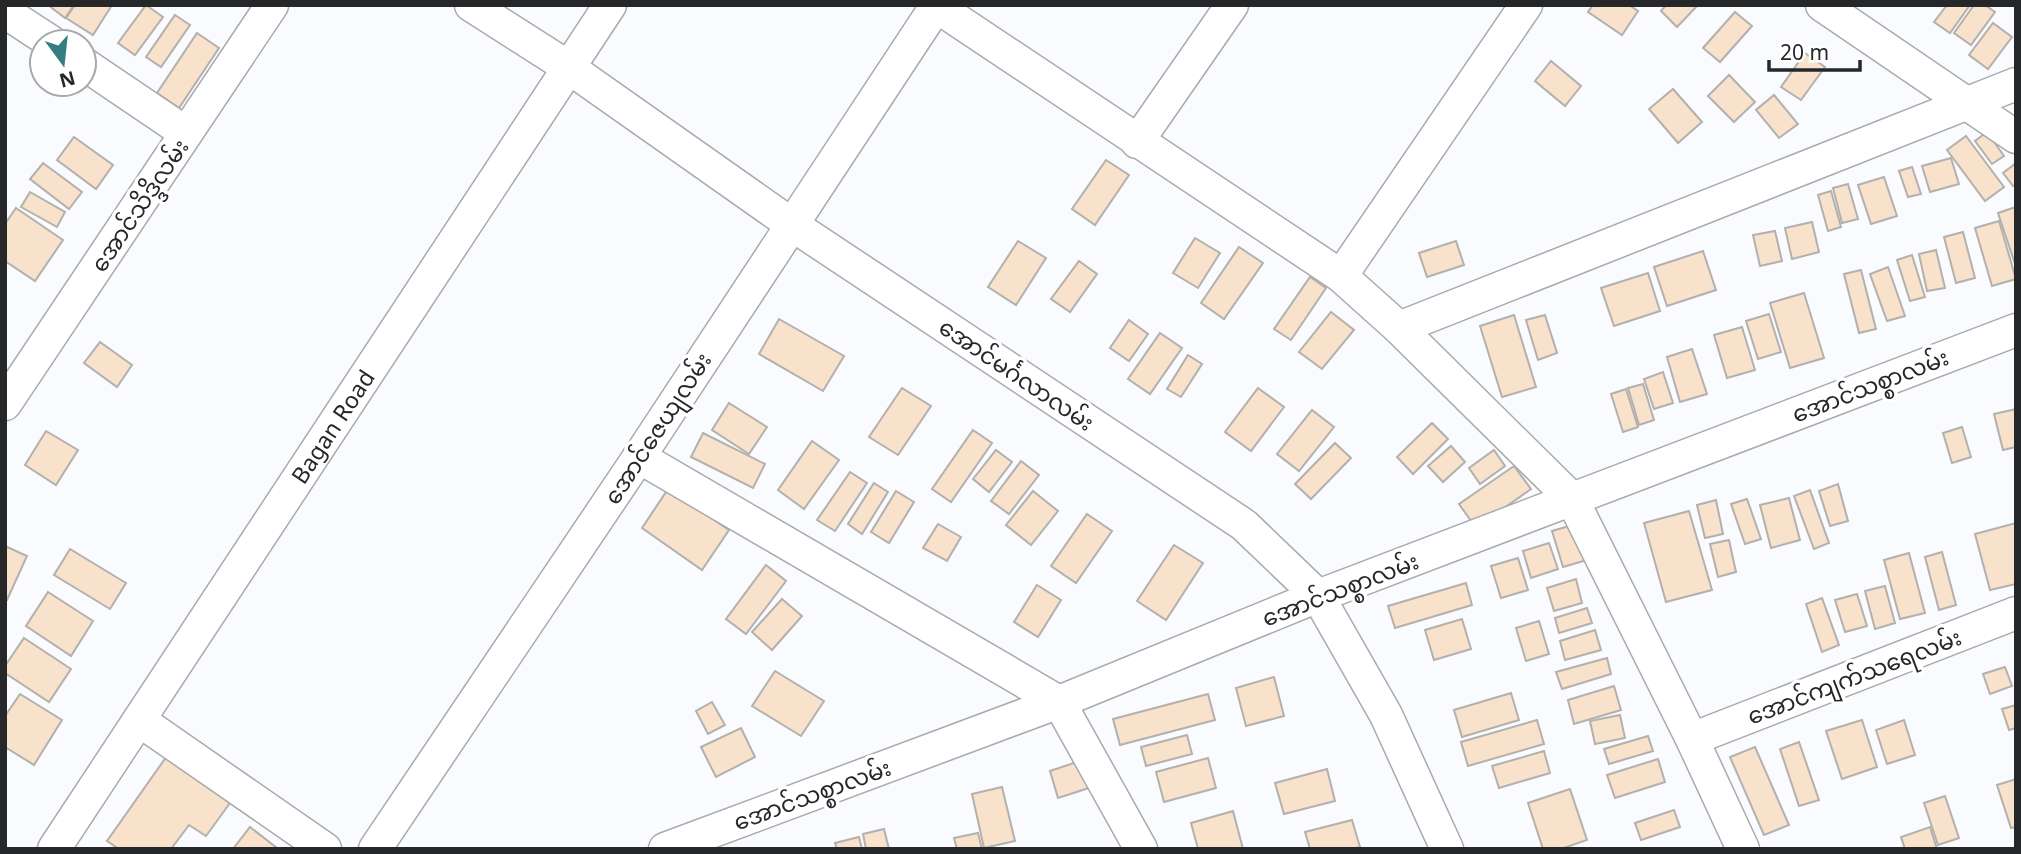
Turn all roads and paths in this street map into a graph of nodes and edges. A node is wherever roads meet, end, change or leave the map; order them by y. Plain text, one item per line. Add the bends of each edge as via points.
1 (272, 5) edge
2 (471, 5) edge
3 (610, 5) edge
4 (1232, 5) edge
5 (1526, 5) edge
6 (936, 6) edge
7 (1824, 6) edge
8 (5, 12) edge
9 (30, 28) edge
10 (568, 67) junction
11 (98, 73) edge
12 (2016, 84) edge
13 (1965, 103) junction
14 (186, 133) junction
15 (2016, 137) edge
16 (1138, 142) junction
17 (791, 224) junction
18 (1341, 276) junction
19 (1399, 328) junction
20 (2016, 330) edge
21 (5, 404) edge
22 (639, 457) junction
23 (1572, 499) junction
24 (1318, 596) junction
25 (2015, 616) edge
26 (1059, 702) junction
27 (139, 720) junction
28 (1692, 738) junction
29 (54, 849) edge
30 (325, 849) edge
31 (375, 849) edge
32 (665, 849) edge
33 (1141, 849) edge
34 (1447, 849) edge
35 (1743, 849) edge

1 - 14 street, အောင်သိဒ္ဒိလမ်း
2 - 10 street, အောင်မင်္ဂလာလမ်း
3 - 10 street, Bagan Road
4 - 16 street
5 - 18 street
6 - 16 street
6 - 17 street, အောင်ဇေယျလမ်း
7 - 13 street
8 - 9 street
10 - 17 street, အောင်မင်္ဂလာလမ်း
10 - 27 street, Bagan Road
11 - 14 street
12 - 13 street
13 - 15 street
13 - 19 street
14 - 21 street, အောင်သိဒ္ဒိလမ်း
16 - 18 street
17 - 22 street, အောင်ဇေယျလမ်း
17 - 24 street, အောင်မင်္ဂလာလမ်း via 1244,525
18 - 19 street
19 - 23 street
20 - 23 street, အောင်သစ္စာလမ်း
22 - 26 street
22 - 31 street, အောင်ဇေယျလမ်း
23 - 24 street, အောင်သစ္စာလမ်း
23 - 28 street
24 - 26 street, အောင်သစ္စာလမ်း
24 - 34 street, အောင်မင်္ဂလာလမ်း via 1386,715
25 - 28 street, အောင်ကျက်သရေလမ်း
26 - 32 street, အောင်သစ္စာလမ်း
26 - 33 street
27 - 29 street, Bagan Road
27 - 30 street
28 - 35 street

